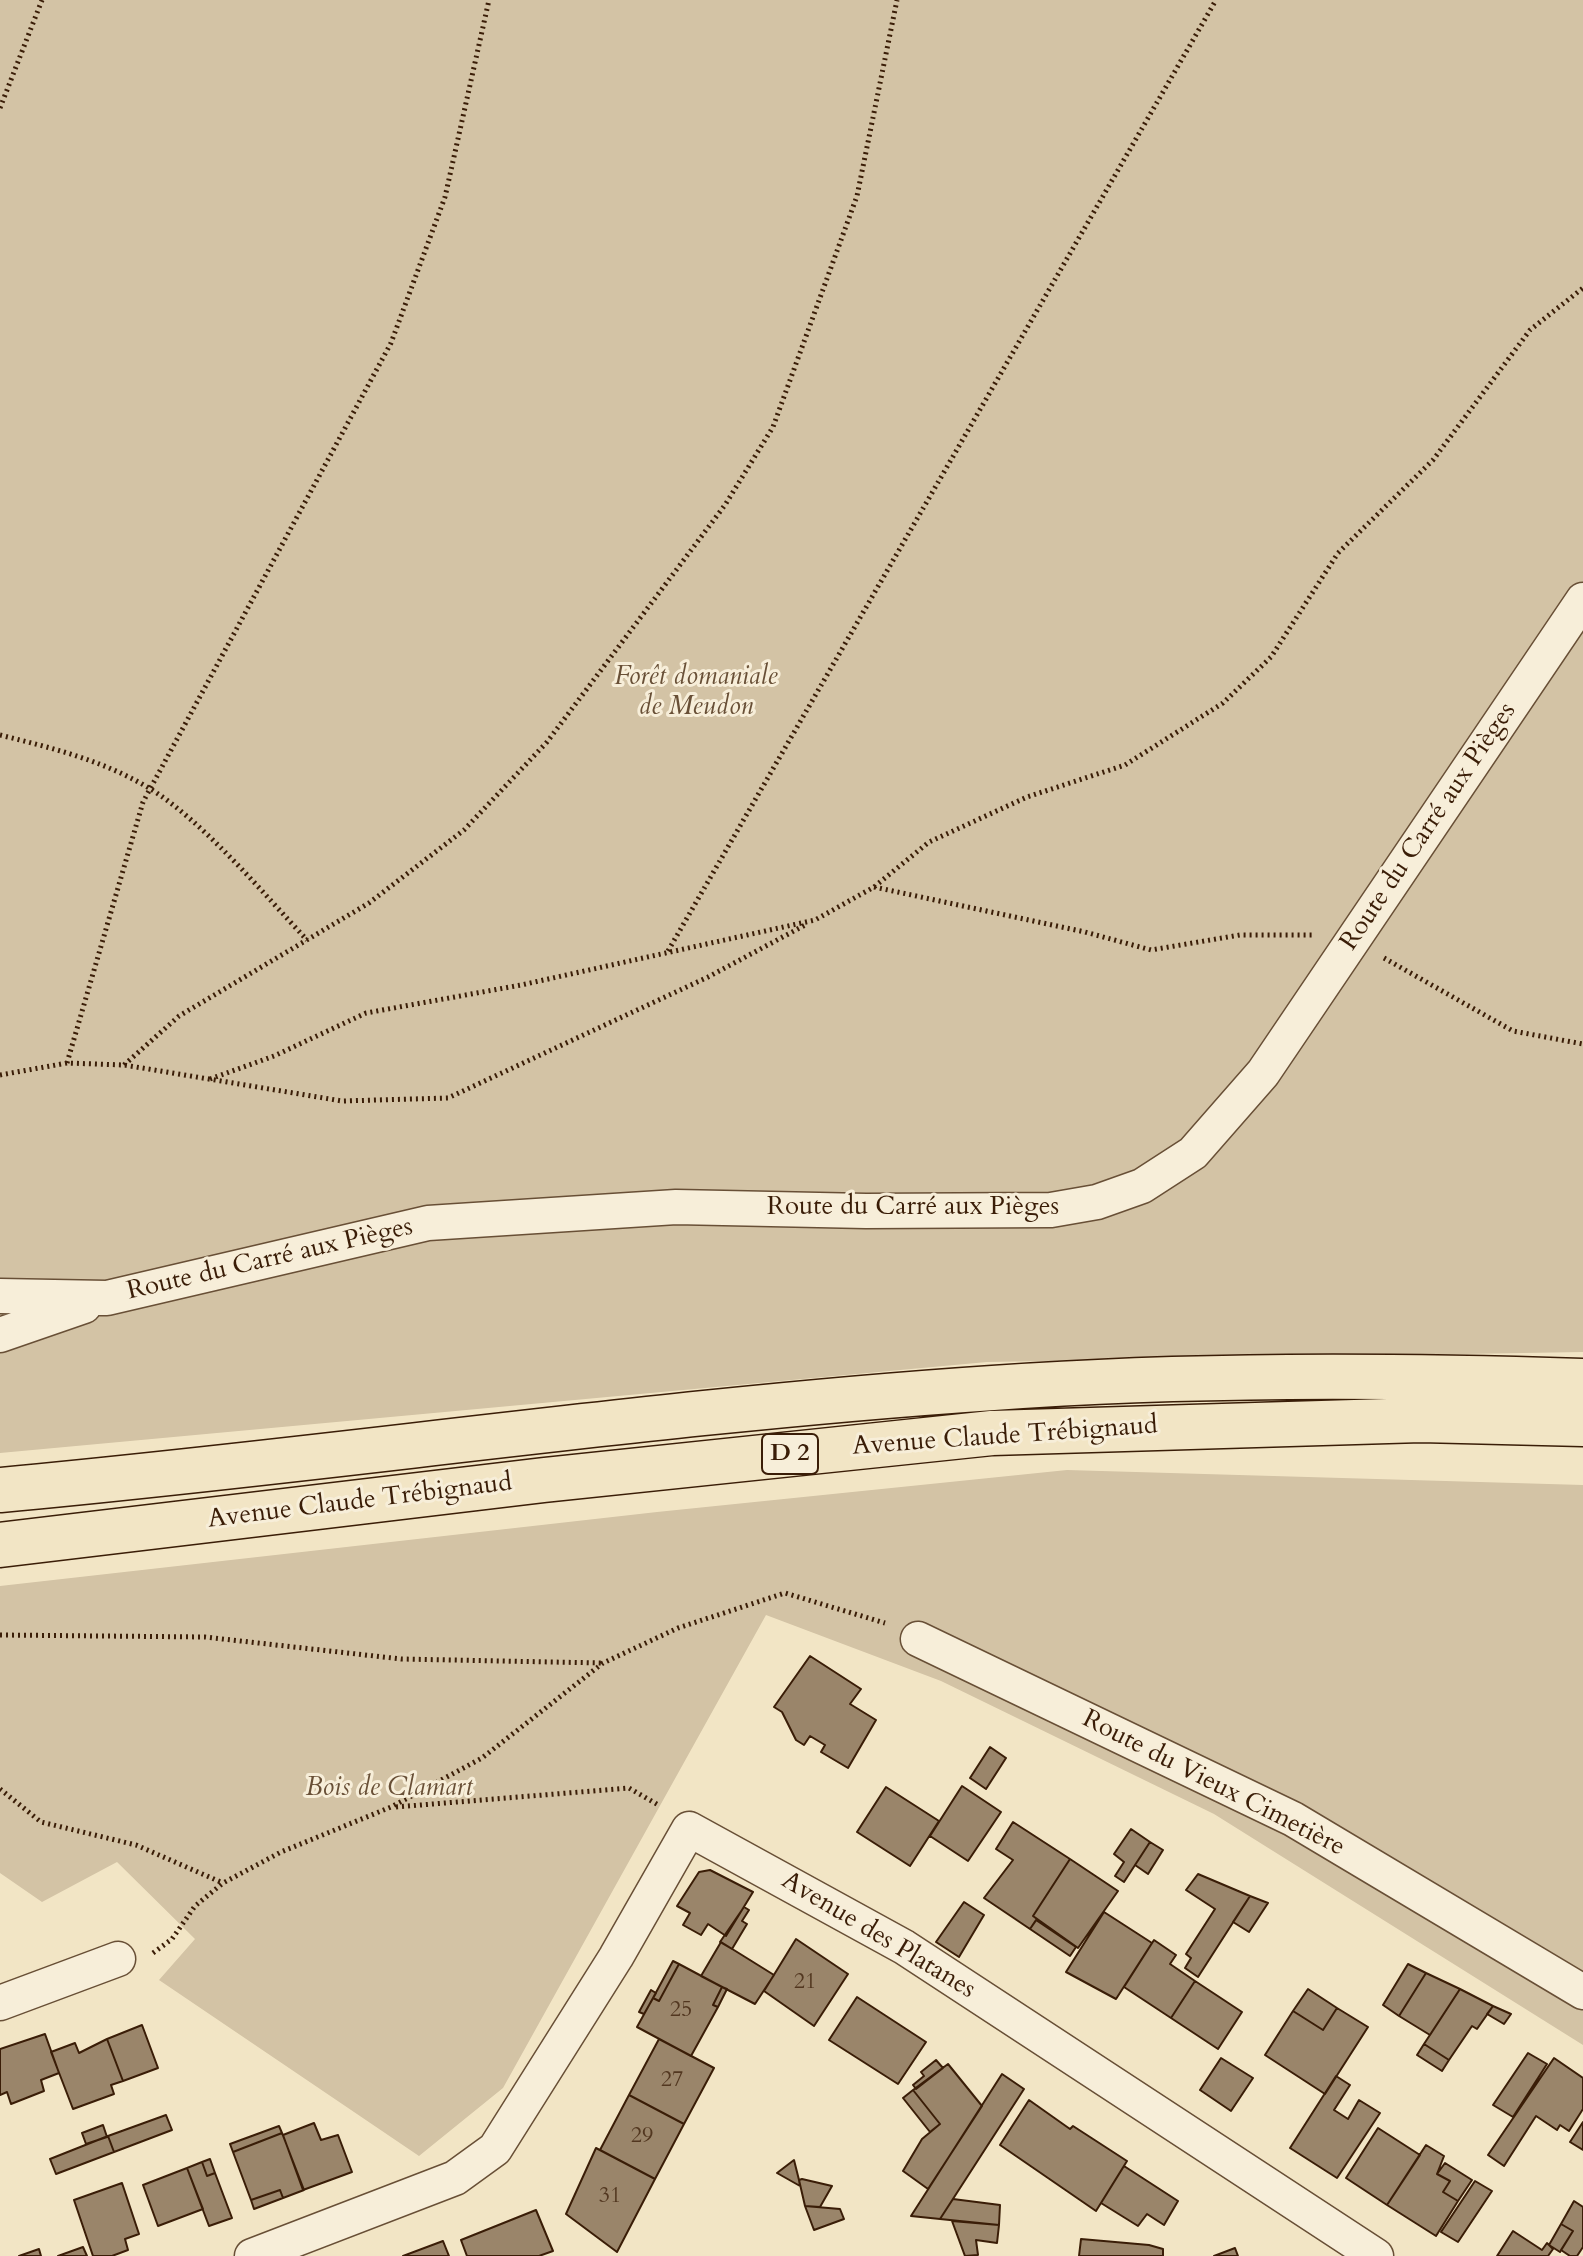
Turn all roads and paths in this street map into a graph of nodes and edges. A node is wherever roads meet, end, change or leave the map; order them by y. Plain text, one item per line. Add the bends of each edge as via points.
1 (42, 0) edge
2 (489, 0) edge
3 (897, 0) edge
4 (1216, 0) edge
5 (0, 108) edge
6 (1583, 288) edge
7 (1583, 600) edge
8 (0, 735) edge
9 (150, 789) junction
10 (874, 887) junction
11 (815, 920) junction
12 (1352, 939) junction
13 (307, 940) junction
14 (668, 951) junction
15 (1583, 1044) edge
16 (67, 1063) junction
17 (124, 1065) junction
18 (0, 1075) edge
19 (210, 1079) junction
20 (0, 1296) edge
21 (107, 1298) junction
22 (0, 1335) edge
23 (1583, 1381) edge
24 (1583, 1424) edge
25 (0, 1490) edge
26 (0, 1545) edge
27 (0, 1635) edge
28 (918, 1639) joint
29 (603, 1663) junction
30 (0, 1789) edge
31 (391, 1807) junction
32 (689, 1829) junction
33 (223, 1883) junction
34 (118, 1959) joint
35 (1583, 1992) edge
36 (0, 2003) edge
37 (252, 2256) edge
38 (1374, 2256) edge

1 - 5 path
2 - 9 path via 445,197 391,343
3 - 13 path via 857,196 773,427 725,505 547,742 464,830 369,903
4 - 14 path
6 - 10 path via 1530,330 1433,460 1338,553 1271,657 1223,703 1125,765 1027,797 929,842
7 - 12 street, Route du Carré aux Pièges
8 - 9 path via 79,755
9 - 13 path via 211,840
9 - 16 path
10 - 11 path
10 - 12 path via 1151,950 1291,932
11 - 14 path
11 - 19 path via 708,977 448,1098 342,1101
12 - 15 path via 1513,1031
12 - 21 street, Route du Carré aux Pièges via 1263,1073 1193,1153 1142,1186 1097,1202 1036,1211 676,1207 428,1223
13 - 17 path via 179,1016
14 - 19 path via 366,1013
16 - 17 path
16 - 18 path
17 - 19 path
20 - 21 street, Route du Carré aux Pièges
21 - 22 street
23 - 25 main road, Avenue Claude Trébignaud / D 2 via 1342,1377 995,1387
24 - 26 main road, Avenue Claude Trébignaud / D 2 via 1376,1421 992,1433
27 - 29 path via 205,1637 401,1659
28 - 29 path via 884,1623 785,1593 678,1628
28 - 35 street, Route du Vieux Cimetière via 1293,1819
29 - 31 path via 482,1758
30 - 33 path via 41,1822 136,1845
31 - 32 path via 629,1788
31 - 33 path via 281,1852
32 - 37 street via 495,2149 455,2178
32 - 38 street, Avenue des Platanes via 904,1947
33 - 34 path via 195,1906 172,1939 142,1961
34 - 36 street

